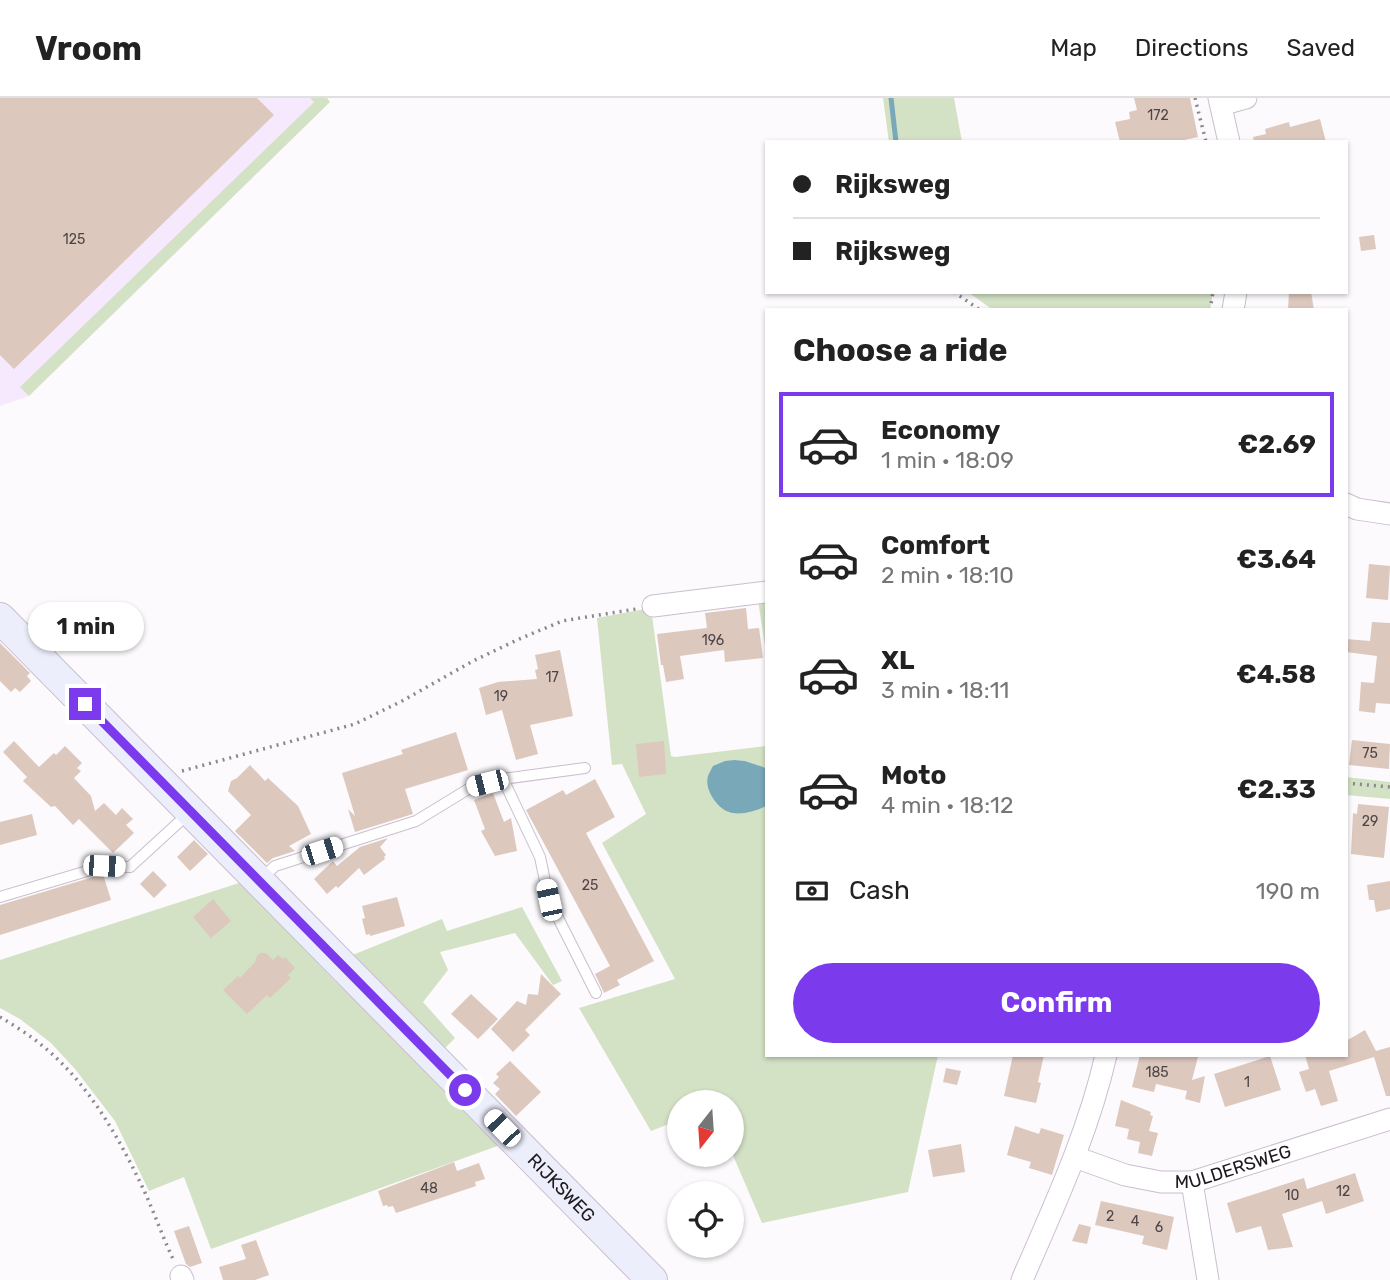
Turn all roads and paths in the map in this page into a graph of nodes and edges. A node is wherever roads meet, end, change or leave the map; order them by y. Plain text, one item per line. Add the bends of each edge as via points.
1 (1195, 98) edge
2 (1246, 98) edge
3 (1220, 101) edge
4 (1206, 140) edge
5 (1229, 140) edge
6 (957, 294) edge
7 (977, 308) edge
8 (1348, 505) edge
9 (1390, 514) edge
10 (765, 592) edge
11 (653, 606) joint
12 (0, 618) edge
13 (585, 768) dead end
14 (503, 779) junction
15 (162, 782) junction
16 (1348, 783) edge
17 (1390, 787) edge
18 (191, 811) junction
19 (259, 880) junction
20 (0, 897) edge
21 (596, 993) dead end
22 (0, 1017) edge
23 (1105, 1057) edge
24 (1390, 1119) edge
25 (1075, 1157) junction
26 (1192, 1182) junction
27 (182, 1278) edge
28 (652, 1280) edge
29 (1022, 1280) edge
30 (1208, 1280) edge

1 - 4 path
2 - 3 street
3 - 5 street
6 - 7 path
8 - 9 street
10 - 11 street
11 - 15 path via 562,621 473,661 355,724 171,774
12 - 15 main road, RIJKSWEG
13 - 14 lane
14 - 19 lane via 470,788 416,821 275,866
14 - 21 lane via 540,857 549,900
15 - 18 main road, RIJKSWEG
16 - 17 path
18 - 19 main road, RIJKSWEG
18 - 20 lane via 130,867 104,866
19 - 28 main road, RIJKSWEG
22 - 27 path via 46,1048 93,1101 132,1167
23 - 25 street
24 - 26 street, MULDERSWEG
25 - 26 street, MULDERSWEG via 1125,1175
25 - 29 street
26 - 30 street

